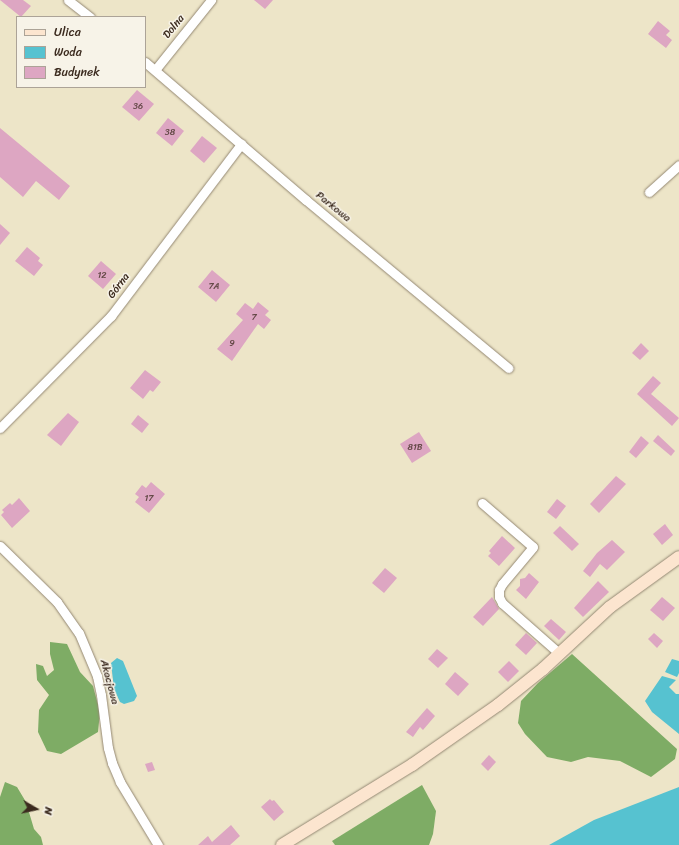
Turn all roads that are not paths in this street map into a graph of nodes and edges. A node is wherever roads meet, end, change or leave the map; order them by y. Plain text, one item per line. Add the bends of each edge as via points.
1 (68, 0) edge
2 (210, 0) edge
3 (89, 16) edge
4 (146, 63) edge
5 (155, 70) junction
6 (241, 144) junction
7 (679, 165) edge
8 (648, 192) dead end
9 (508, 368) dead end
10 (0, 428) edge
11 (482, 503) dead end
12 (0, 546) edge
13 (679, 557) edge
14 (560, 654) junction
15 (158, 845) edge
16 (282, 845) edge

1 - 3 street
2 - 5 street, Dolna
4 - 5 street, Parkowa
5 - 6 street, Parkowa
6 - 9 street, Parkowa
6 - 10 street, Górna via 111,316
7 - 8 street
11 - 14 street via 533,548 502,584 499,597 502,603
12 - 15 street, Akacjowa via 57,602 79,633 102,694 112,763 120,782
13 - 14 street via 610,607
14 - 16 street via 498,706 412,765

